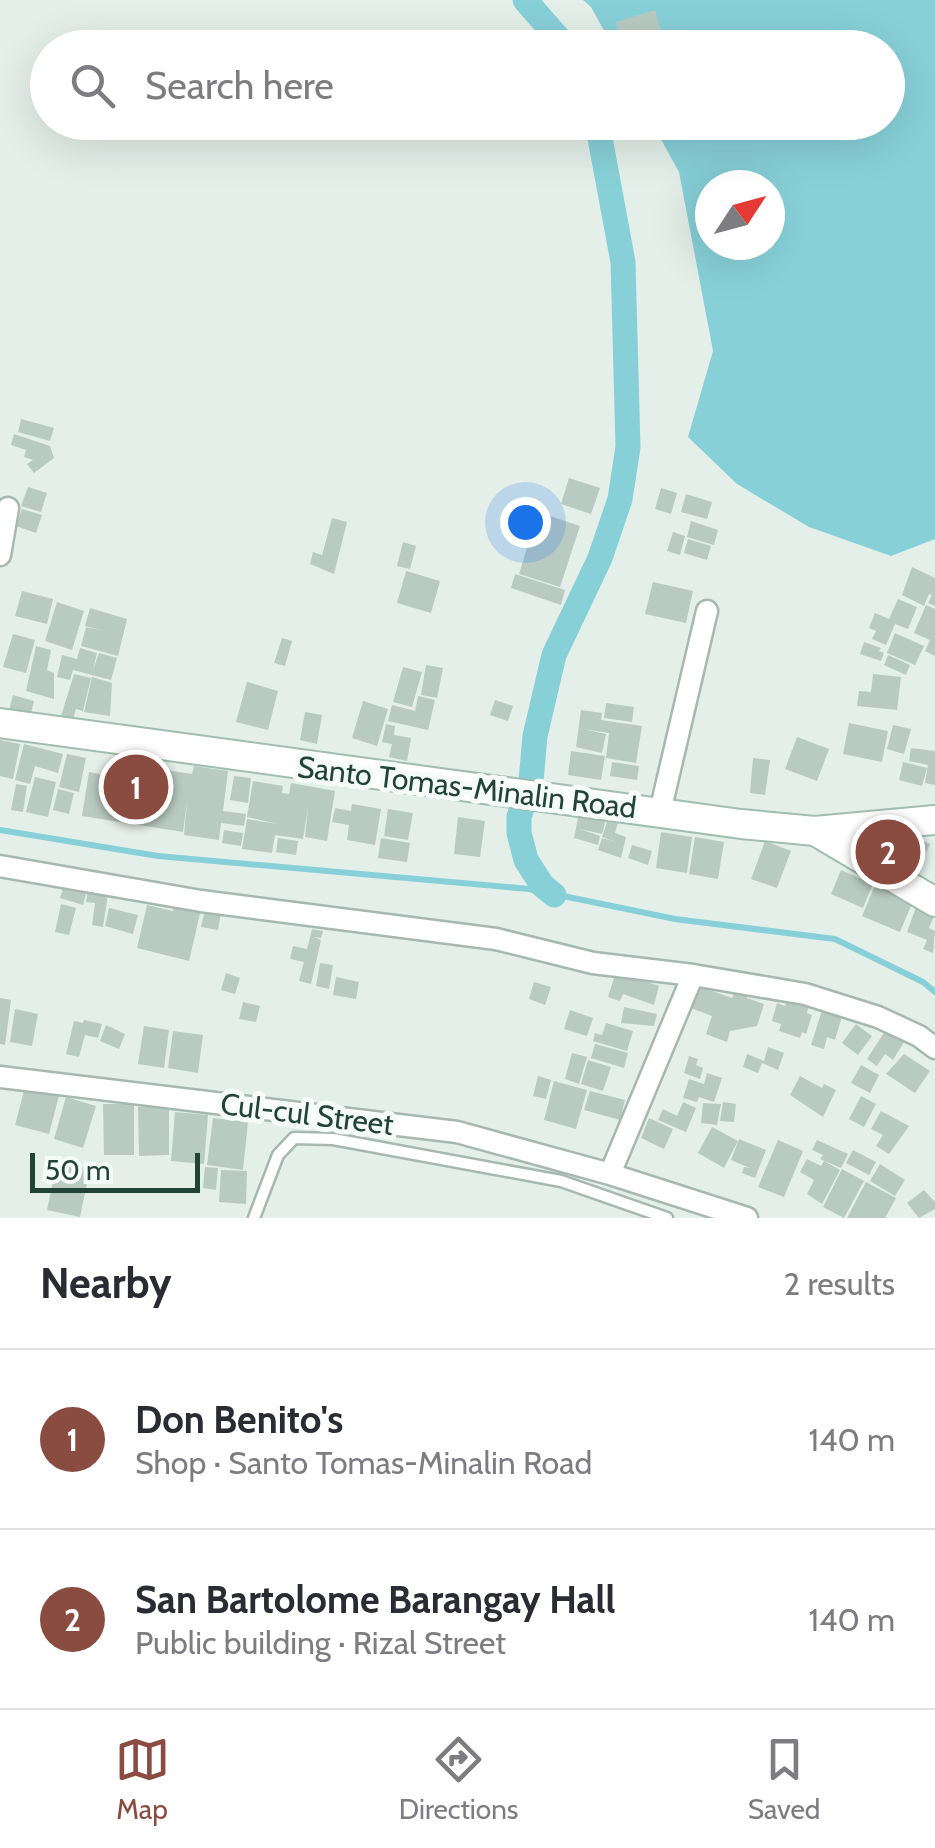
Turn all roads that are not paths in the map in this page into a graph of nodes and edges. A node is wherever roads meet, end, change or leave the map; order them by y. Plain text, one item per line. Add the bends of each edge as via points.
1 (8, 508) dead end
2 (0, 555) edge
3 (707, 611) dead end
4 (0, 723) edge
5 (660, 812) junction
6 (935, 820) edge
7 (815, 831) junction
8 (0, 866) edge
9 (935, 902) edge
10 (693, 974) junction
11 (935, 1048) edge
12 (0, 1077) edge
13 (610, 1174) junction
14 (254, 1218) edge
15 (667, 1218) edge
16 (747, 1218) edge

1 - 2 street
3 - 5 street
4 - 5 main road, Santo Tomas-Minalin Road
5 - 7 main road, Santo Tomas-Minalin Road
6 - 7 main road, Santo Tomas-Minalin Road
7 - 9 main road
8 - 10 street
10 - 11 street via 804,994 878,1017
10 - 13 street
12 - 13 street, Cul-cul Street via 457,1132
13 - 16 street, Cul-cul Street
14 - 15 lane via 278,1155 294,1138 333,1138 561,1180

